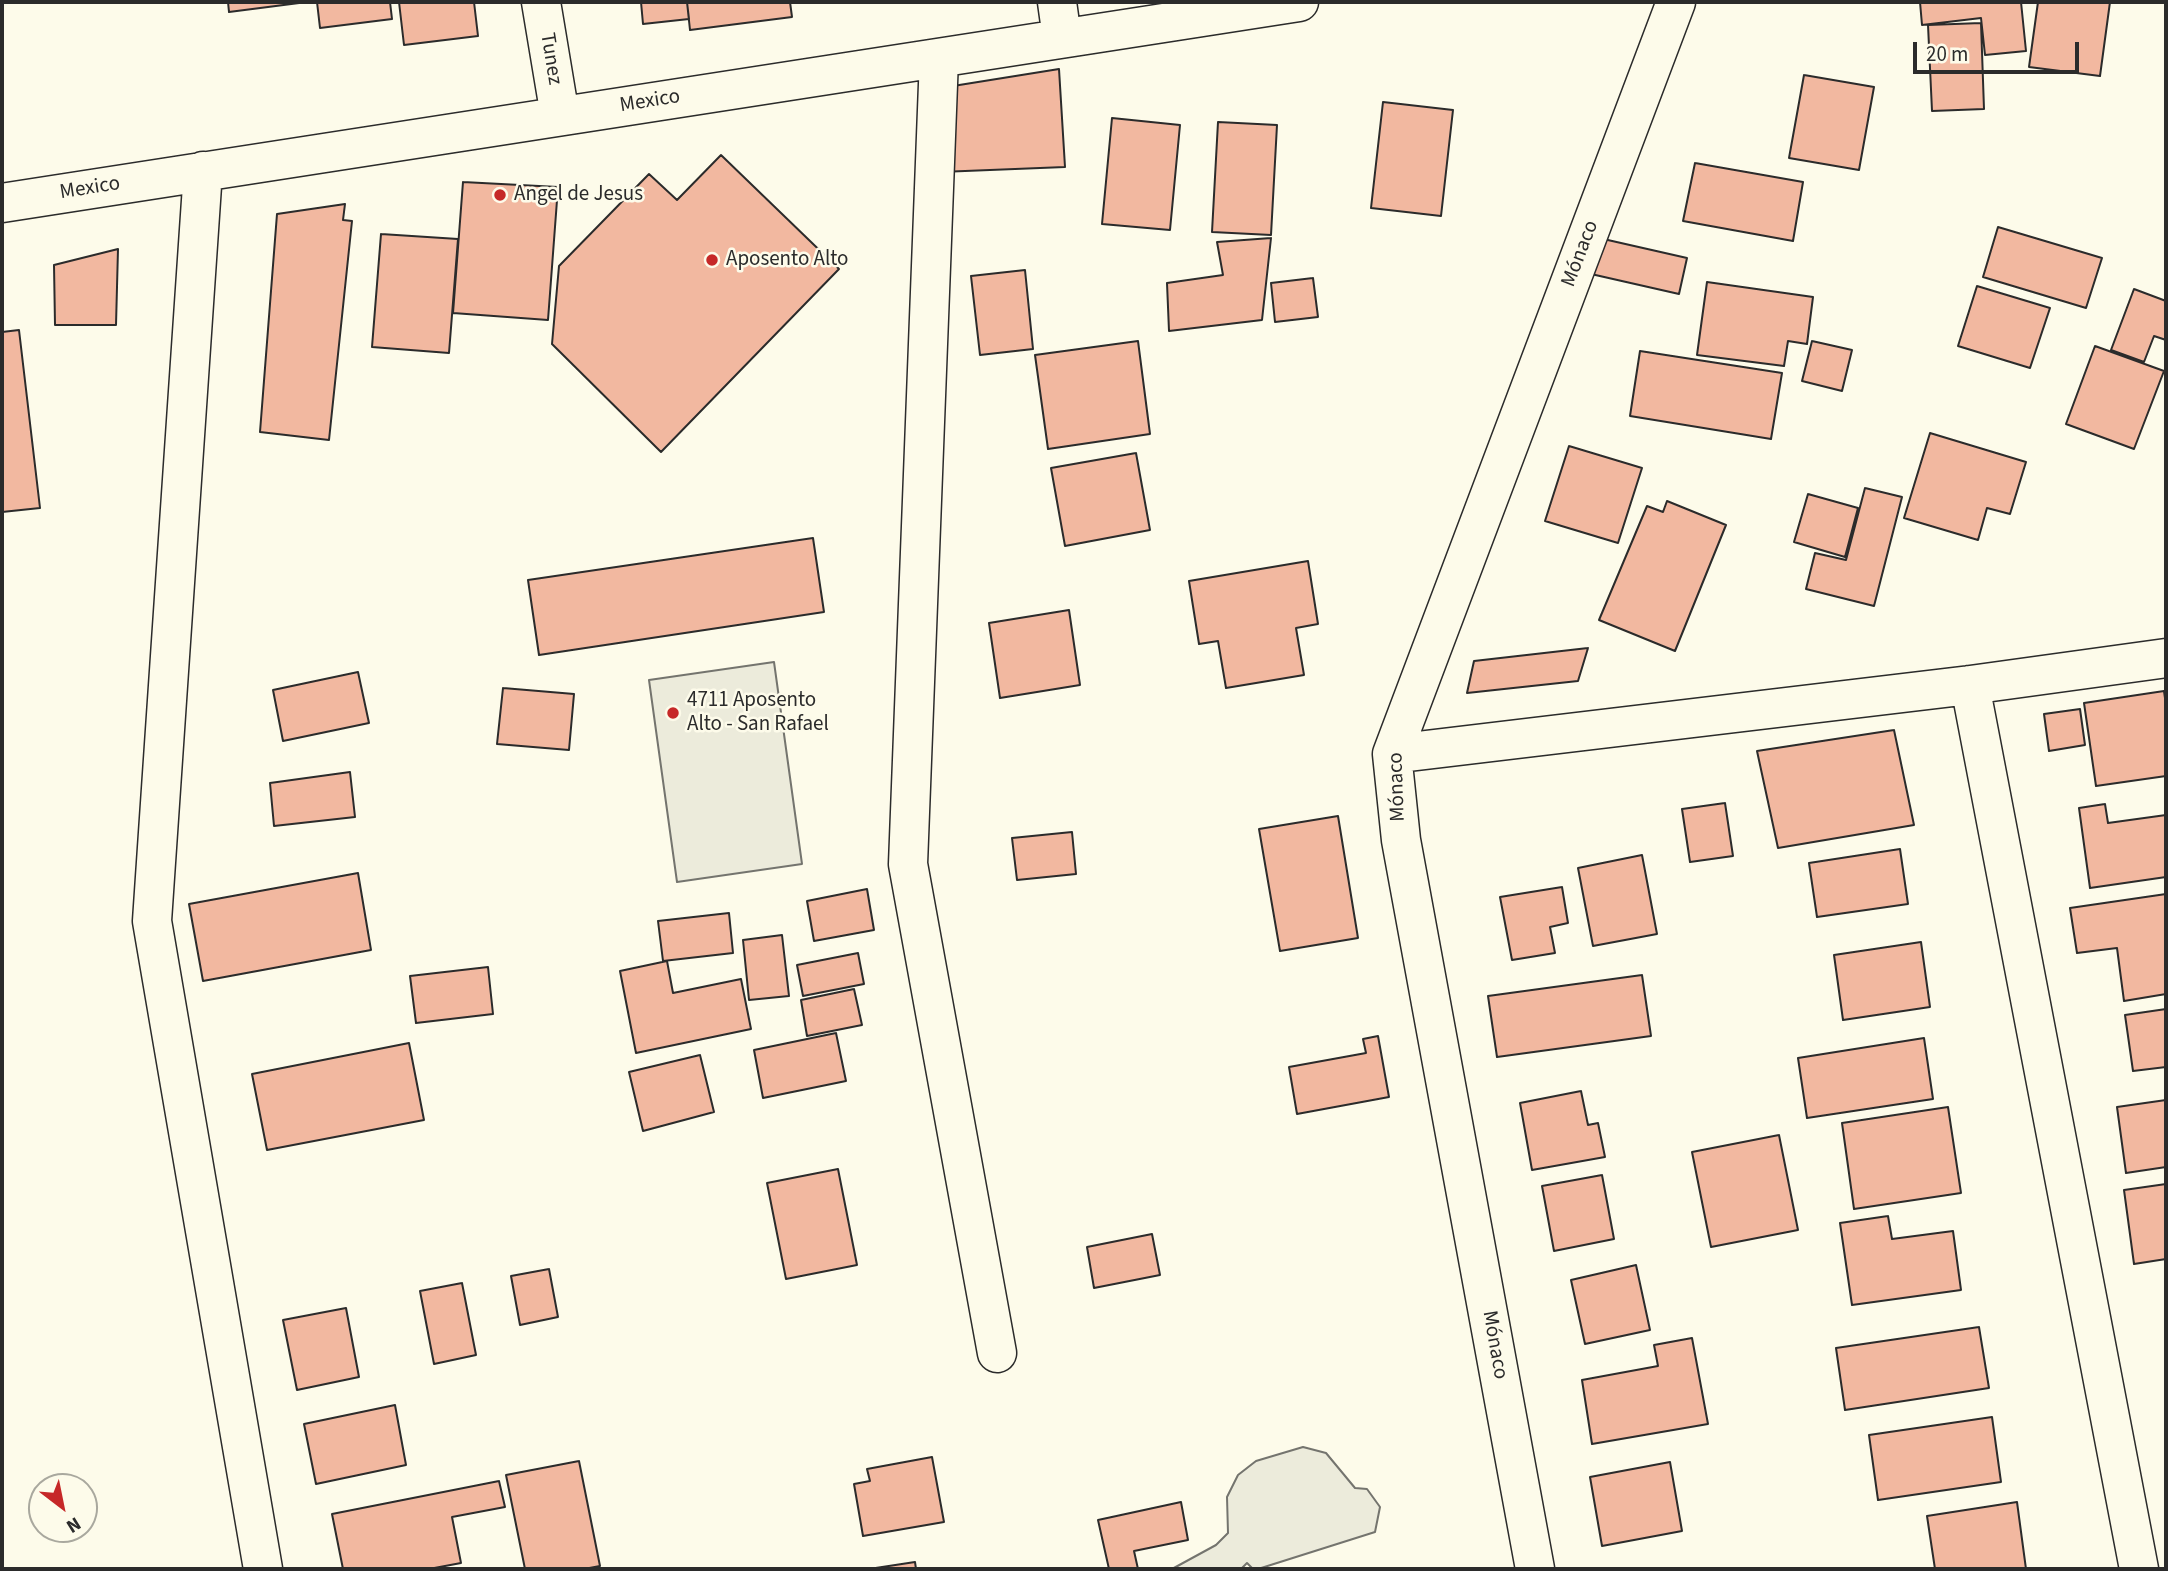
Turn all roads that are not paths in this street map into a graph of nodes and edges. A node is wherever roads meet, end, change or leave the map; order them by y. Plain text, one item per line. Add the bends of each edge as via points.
1 (541, 2) edge
2 (1298, 2) edge
3 (1676, 2) edge
4 (1060, 20) edge
5 (939, 58) junction
6 (560, 116) junction
7 (203, 171) junction
8 (2, 203) edge
9 (2166, 658) edge
10 (1970, 685) junction
11 (1392, 754) junction
12 (997, 1353) dead end
13 (262, 1569) edge
14 (1535, 1569) edge
15 (2139, 1569) edge

1 - 6 street, Tunez
2 - 4 street, Mexico
3 - 11 street, Mónaco
4 - 5 street, Mexico
5 - 6 street, Mexico
5 - 12 street via 908,864
6 - 7 street, Mexico
7 - 8 street, Mexico
7 - 13 street via 152,921
9 - 10 street
10 - 11 street
10 - 15 street
11 - 14 street, Mónaco via 1401,840

